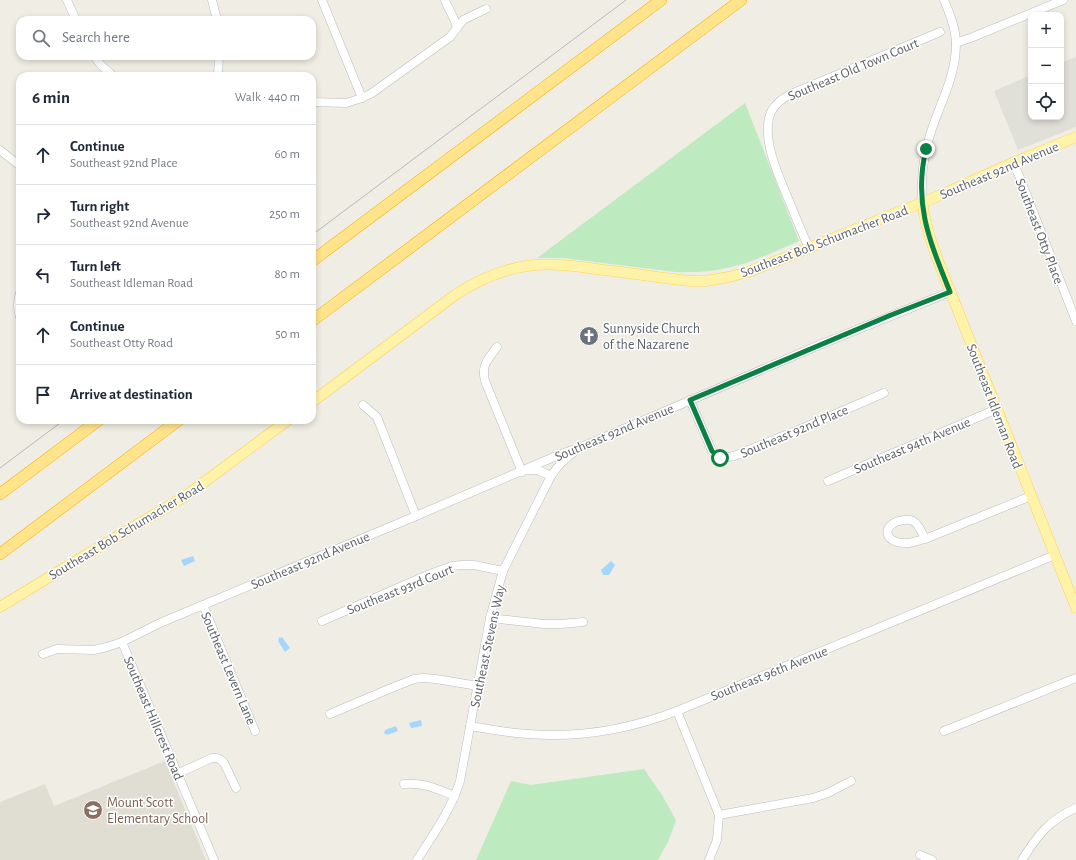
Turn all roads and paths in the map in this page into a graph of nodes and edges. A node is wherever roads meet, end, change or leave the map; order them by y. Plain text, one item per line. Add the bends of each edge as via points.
1 (68, 0) edge
2 (212, 0) edge
3 (322, 0) edge
4 (445, 0) edge
5 (660, 0) edge
6 (741, 0) edge
7 (944, 0) edge
8 (1063, 0) edge
9 (486, 9) dead end
10 (74, 16) edge
11 (216, 16) edge
12 (457, 28) junction
13 (940, 32) dead end
14 (956, 43) junction
15 (97, 60) edge
16 (219, 60) edge
17 (109, 72) edge
18 (218, 72) edge
19 (362, 98) junction
20 (316, 102) edge
21 (1076, 137) edge
22 (0, 150) edge
23 (16, 163) edge
24 (1012, 163) junction
25 (922, 202) junction
26 (809, 248) junction
27 (316, 258) edge
28 (950, 292) junction
29 (316, 318) edge
30 (1076, 321) edge
31 (497, 347) dead end
32 (884, 393) dead end
33 (316, 399) edge
34 (690, 400) junction
35 (363, 405) dead end
36 (997, 409) junction
37 (94, 424) edge
38 (174, 424) edge
39 (283, 424) edge
40 (584, 446) junction
41 (522, 472) junction
42 (552, 476) junction
43 (828, 481) dead end
44 (0, 494) edge
45 (1031, 496) junction
46 (416, 516) junction
47 (925, 539) dead end
48 (0, 554) edge
49 (1055, 555) junction
50 (503, 571) junction
51 (203, 605) junction
52 (0, 607) edge
53 (1076, 608) edge
54 (490, 618) junction
55 (322, 621) dead end
56 (583, 622) dead end
57 (122, 642) junction
58 (43, 654) dead end
59 (1076, 678) edge
60 (478, 686) junction
61 (677, 711) junction
62 (330, 714) dead end
63 (470, 726) junction
64 (255, 731) dead end
65 (944, 731) dead end
66 (177, 774) junction
67 (851, 781) dead end
68 (404, 784) dead end
69 (236, 788) dead end
70 (455, 796) junction
71 (1076, 808) edge
72 (719, 815) junction
73 (920, 855) dead end
74 (214, 860) edge
75 (417, 860) edge
76 (709, 860) edge
77 (932, 860) edge
78 (1022, 860) edge

1 - 10 street
2 - 11 street
3 - 19 street
4 - 12 street
5 - 27 highway
6 - 29 highway
7 - 14 street via 954,26
8 - 14 street
9 - 12 street via 463,20
12 - 19 street via 450,37
13 - 26 street, Southeast Old Town Court via 784,97 771,112 768,134 772,158
14 - 25 street via 951,77 923,161
15 - 17 street
16 - 18 street
19 - 20 street via 346,103
21 - 24 main road, Southeast 92nd Avenue
22 - 23 street
24 - 25 main road, Southeast 92nd Avenue
24 - 30 street, Southeast Otty Place
25 - 26 main road, Southeast Bob Schumacher Road
25 - 28 main road, Southeast Idleman Road via 930,239
26 - 33 main road, Southeast Bob Schumacher Road via 748,272 705,281 551,264 533,265 498,273 455,295
28 - 34 street, Southeast 92nd Avenue
28 - 36 main road, Southeast Idleman Road
31 - 41 street via 484,366 484,381
32 - 34 street, Southeast 92nd Place via 726,458 720,458 712,451
34 - 40 street, Southeast 92nd Avenue
35 - 46 street via 377,417
36 - 43 street, Southeast 94th Avenue
36 - 45 main road, Southeast Idleman Road
37 - 44 highway
38 - 48 highway
39 - 52 main road, Southeast Bob Schumacher Road via 184,497
40 - 41 street, Southeast 92nd Avenue
40 - 42 street, Southeast Stevens Way via 564,459
41 - 42 street, Southeast 92nd Avenue via 538,470
41 - 46 street, Southeast 92nd Avenue
42 - 50 street, Southeast Stevens Way
45 - 47 street
45 - 49 main road, Southeast Idleman Road
46 - 51 street, Southeast 92nd Avenue
49 - 53 main road, Southeast Idleman Road
49 - 61 street, Southeast 96th Avenue
50 - 54 street, Southeast Stevens Way
50 - 55 street, Southeast 93rd Court via 474,564 452,566
51 - 57 street, Southeast 92nd Avenue
51 - 64 street, Southeast Levern Lane
54 - 56 street via 544,624
54 - 60 street, Southeast Stevens Way
57 - 58 street, Southeast 92nd Avenue via 94,650 57,649
57 - 66 street, Southeast Hillcrest Road
59 - 65 street
60 - 62 street via 436,679 414,680
60 - 63 street, Southeast Stevens Way
61 - 63 street, Southeast 96th Avenue via 638,724 585,733 529,734
61 - 72 street
63 - 70 street, Southeast Stevens Way
66 - 69 street via 212,758 219,758
66 - 74 street, Southeast Hillcrest Road
67 - 72 street via 812,798
68 - 70 street via 425,785
70 - 75 street, Southeast Stevens Way
71 - 78 street via 1045,828
72 - 76 street via 717,840
73 - 77 street

